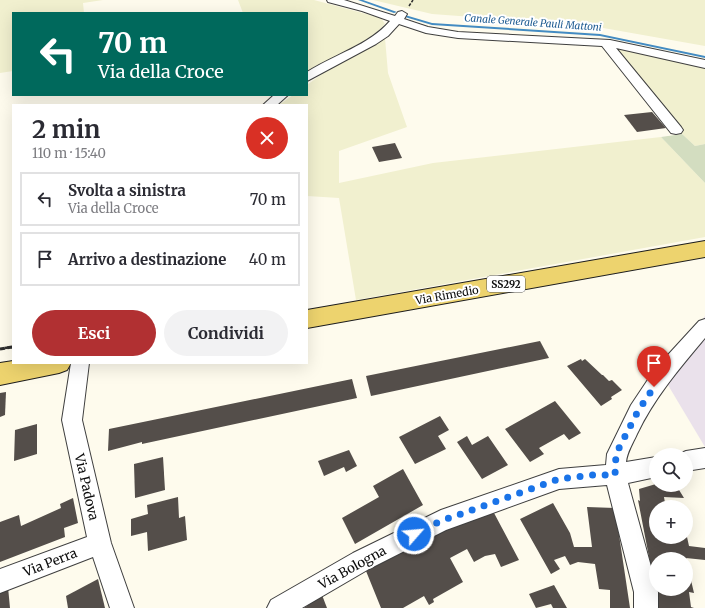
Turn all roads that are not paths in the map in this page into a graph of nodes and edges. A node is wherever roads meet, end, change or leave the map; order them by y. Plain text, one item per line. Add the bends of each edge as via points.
1 (332, 0) edge
2 (400, 17) junction
3 (606, 43) junction
4 (705, 64) edge
5 (308, 76) edge
6 (281, 96) edge
7 (270, 104) edge
8 (676, 130) dead end
9 (705, 249) edge
10 (308, 319) edge
11 (705, 326) edge
12 (54, 364) edge
13 (80, 364) edge
14 (0, 374) edge
15 (705, 458) edge
16 (693, 460) edge
17 (649, 468) edge
18 (615, 475) junction
19 (100, 543) junction
20 (0, 581) edge
21 (122, 608) edge
22 (279, 608) edge
23 (646, 608) edge

1 - 2 street
2 - 3 street via 426,30 458,35
2 - 5 street via 382,36
3 - 4 street
3 - 8 street
6 - 7 street
9 - 10 main road, Via Rimedio / SS292
11 - 18 street via 662,375 638,411 616,454
12 - 14 main road
13 - 19 street, Via Padova via 72,420
15 - 16 street
17 - 18 street, Via Bologna
18 - 22 street, Via Bologna via 559,479 441,521 361,561
18 - 23 street via 646,592
19 - 20 street, Via Perra
19 - 21 street, Via Padova

